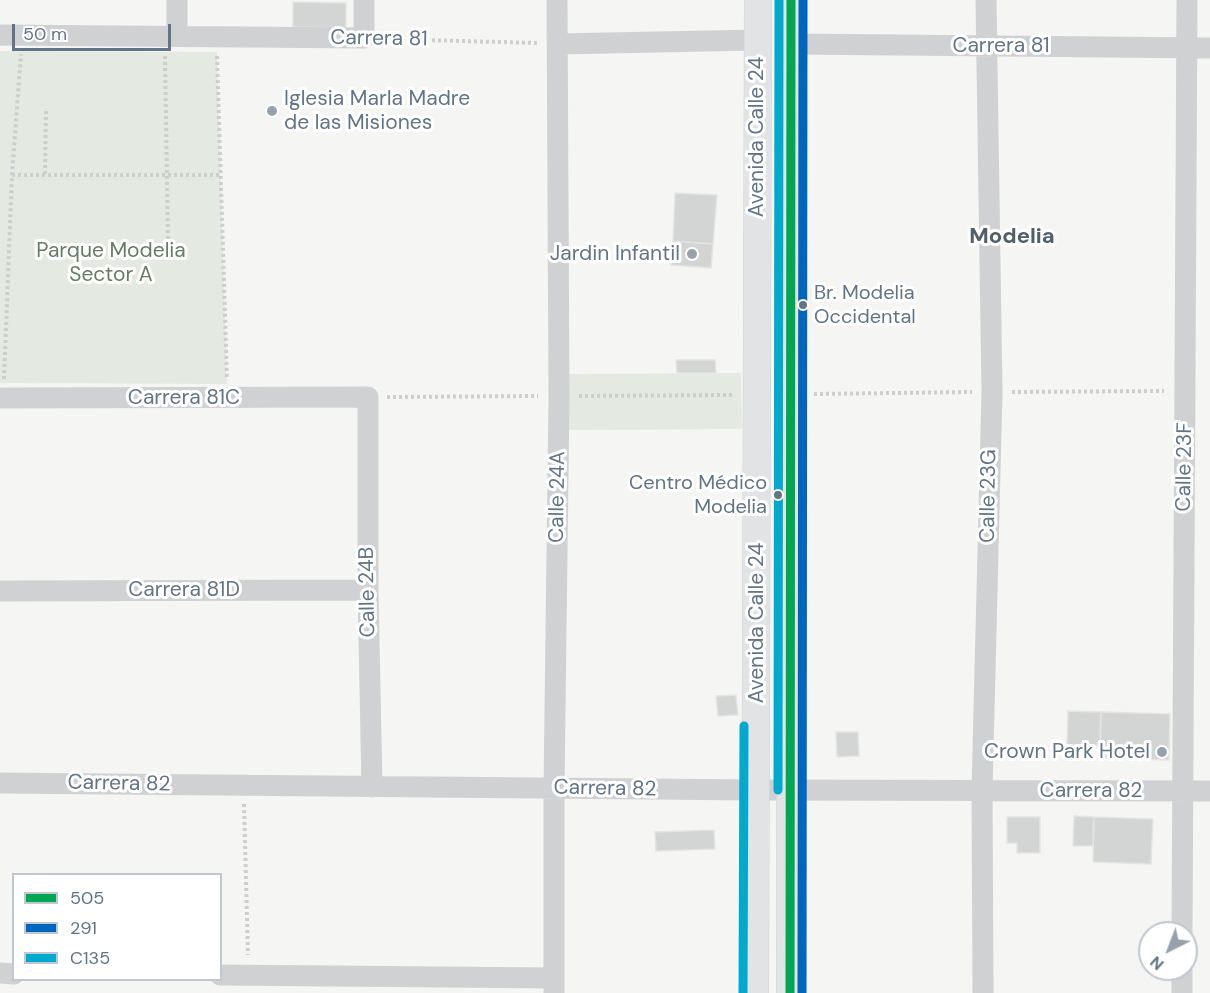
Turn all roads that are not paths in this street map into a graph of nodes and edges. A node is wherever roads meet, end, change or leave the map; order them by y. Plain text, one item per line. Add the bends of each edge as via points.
1 (177, 0) edge
2 (364, 0) edge
3 (557, 0) edge
4 (758, 0) edge
5 (791, 0) edge
6 (986, 0) edge
7 (1187, 0) edge
8 (0, 35) edge
9 (758, 40) junction
10 (171, 44) junction
11 (558, 44) junction
12 (791, 44) junction
13 (985, 46) junction
14 (1188, 47) junction
15 (1210, 48) edge
16 (2, 390) edge
17 (368, 398) joint
18 (368, 590) junction
19 (0, 591) edge
20 (0, 783) edge
21 (372, 787) junction
22 (554, 788) junction
23 (756, 790) junction
24 (790, 790) junction
25 (982, 790) junction
26 (1182, 791) junction
27 (1210, 791) edge
28 (1182, 921) edge
29 (222, 975) edge
30 (360, 985) edge
31 (554, 985) edge
32 (755, 993) edge
33 (790, 993) edge
34 (983, 993) edge

1 - 10 street
2 - 10 street, Carrera 81 via 364,38 217,37
3 - 11 street, Calle 24A
4 - 9 main road, Avenida Calle 24
5 - 12 main road, Avenida Calle 24
6 - 13 street, Calle 23G
7 - 14 street, Calle 23F
8 - 10 street, Carrera 81
9 - 11 street
9 - 23 main road, Avenida Calle 24
11 - 22 street, Calle 24A
12 - 13 street, Carrera 81
12 - 24 main road, Avenida Calle 24
13 - 14 street, Carrera 81
13 - 25 street, Calle 23G via 992,392
14 - 15 street, Carrera 81
14 - 26 street, Calle 23F
16 - 17 street, Carrera 81C via 227,398
17 - 18 street, Calle 24B
18 - 19 street, Carrera 81D
18 - 21 street, Calle 24B
20 - 21 street, Carrera 82
21 - 22 street, Carrera 82
22 - 23 street, Carrera 82
22 - 31 street, Calle 24A
23 - 24 street, Carrera 82
23 - 32 main road, Avenida Calle 24
24 - 25 street, Carrera 82
24 - 33 main road, Avenida Calle 24
25 - 26 street, Carrera 82
25 - 34 street, Calle 23G
26 - 27 street, Carrera 82
26 - 28 street, Calle 23F
29 - 30 street
30 - 31 street

